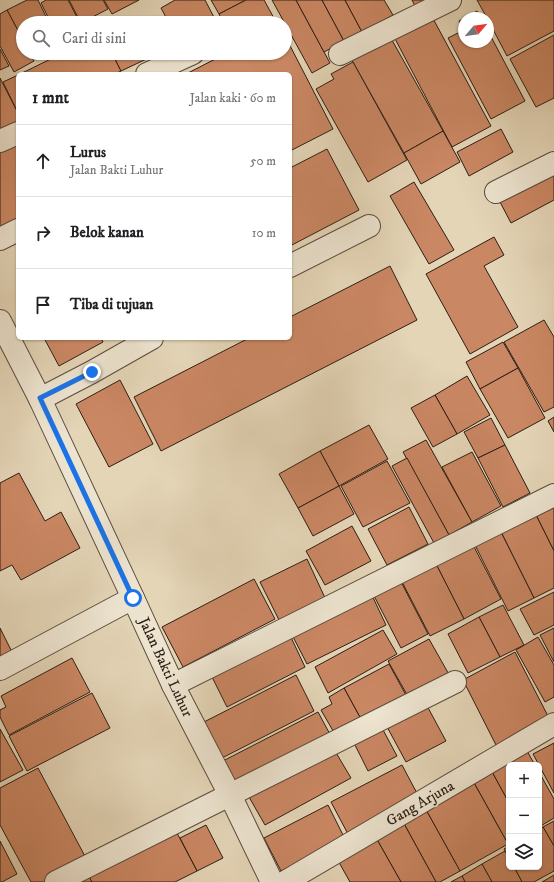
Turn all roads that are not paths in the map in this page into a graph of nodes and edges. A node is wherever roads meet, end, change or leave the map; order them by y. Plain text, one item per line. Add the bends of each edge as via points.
1 (450, 0) edge
2 (340, 54) dead end
3 (178, 60) edge
4 (151, 72) edge
5 (16, 134) edge
6 (0, 141) edge
7 (554, 163) edge
8 (496, 192) dead end
9 (370, 226) dead end
10 (16, 231) edge
11 (0, 239) edge
12 (292, 265) edge
13 (0, 321) edge
14 (148, 340) edge
15 (40, 398) junction
16 (554, 495) edge
17 (133, 598) junction
18 (0, 669) edge
19 (455, 682) dead end
20 (173, 685) junction
21 (554, 724) edge
22 (230, 795) junction
23 (56, 882) edge
24 (272, 882) edge
25 (285, 882) edge

1 - 2 street
3 - 4 street
5 - 6 street
7 - 8 street
9 - 12 street
10 - 11 street
13 - 15 street, Jalan Bakti Luhur
14 - 15 street
15 - 17 street, Jalan Bakti Luhur
16 - 20 street
17 - 18 street
17 - 20 street, Jalan Bakti Luhur
19 - 22 street
20 - 22 street, Jalan Bakti Luhur
21 - 25 street, Gang Arjuna
22 - 23 street
22 - 24 street, Jalan Bakti Luhur

